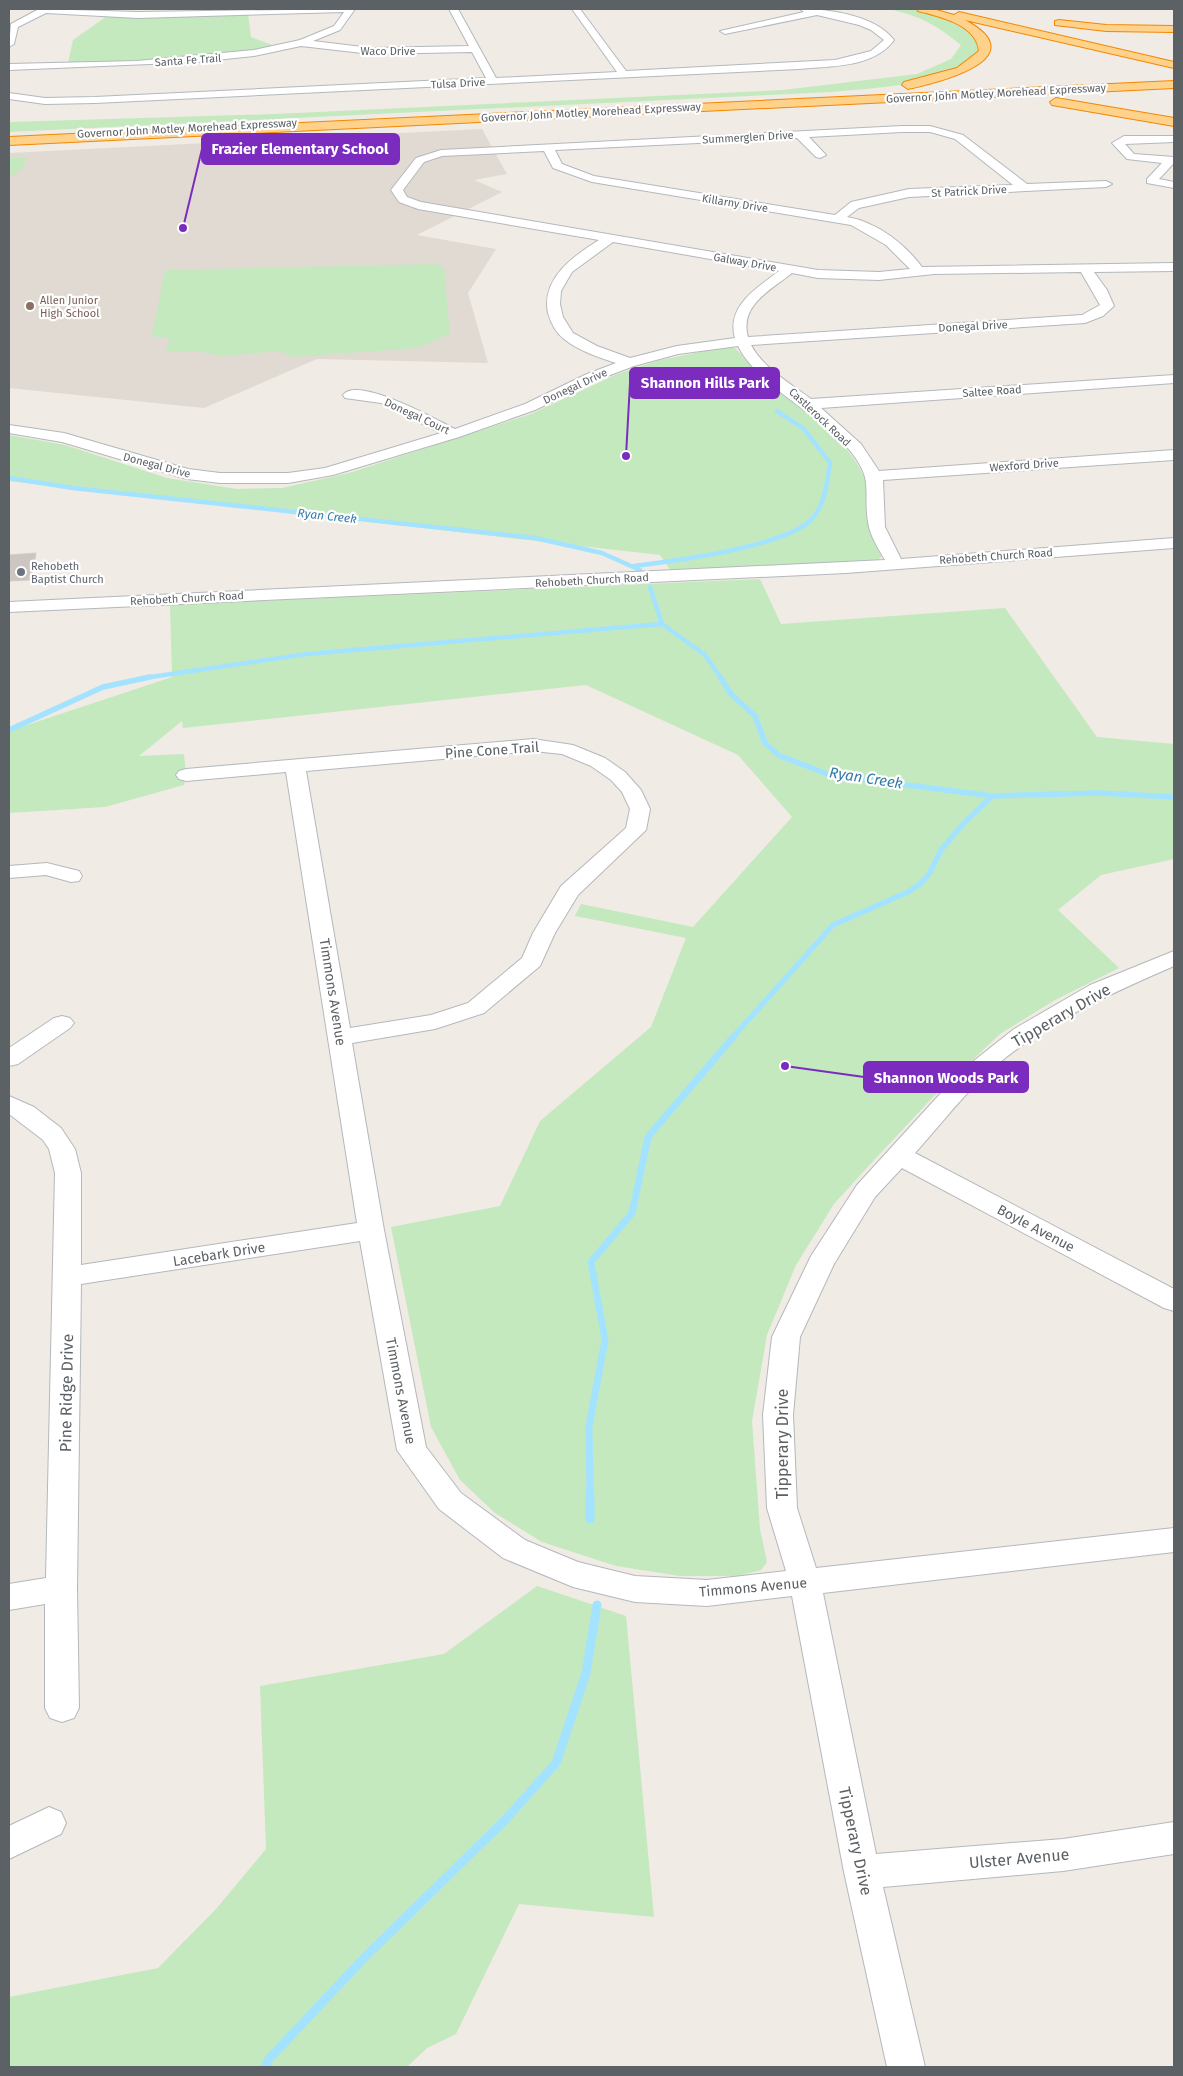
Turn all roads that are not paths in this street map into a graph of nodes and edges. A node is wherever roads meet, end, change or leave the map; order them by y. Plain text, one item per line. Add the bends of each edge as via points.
1 (44, 9) edge
2 (345, 9) edge
3 (351, 9) edge
4 (454, 9) edge
5 (576, 9) edge
6 (804, 9) edge
7 (922, 9) edge
8 (934, 9) edge
9 (970, 9) edge
10 (816, 12) junction
11 (994, 14) junction
12 (1012, 16) dead end
13 (9, 21) edge
14 (1045, 21) dead end
15 (19, 22) junction
16 (1174, 30) edge
17 (725, 31) dead end
18 (300, 43) junction
19 (9, 44) edge
20 (475, 48) junction
21 (1174, 56) edge
22 (1174, 65) edge
23 (9, 68) edge
24 (624, 75) junction
25 (1174, 80) edge
26 (493, 82) junction
27 (1174, 85) edge
28 (9, 96) edge
29 (816, 97) junction
30 (844, 100) junction
31 (1174, 115) edge
32 (1174, 122) edge
33 (800, 134) junction
34 (9, 136) edge
35 (1174, 139) edge
36 (9, 141) edge
37 (548, 147) junction
38 (452, 152) joint
39 (820, 155) dead end
40 (1173, 160) edge
41 (1106, 184) dead end
42 (1174, 185) edge
43 (1024, 188) junction
44 (838, 219) junction
45 (611, 238) junction
46 (1174, 267) edge
47 (1085, 268) junction
48 (790, 270) junction
49 (919, 272) junction
50 (744, 341) junction
51 (629, 362) junction
52 (1174, 379) edge
53 (350, 395) dead end
54 (809, 404) junction
55 (9, 429) edge
56 (454, 434) junction
57 (1174, 455) edge
58 (874, 476) junction
59 (1167, 543) edge
60 (1174, 559) edge
61 (895, 563) junction
62 (9, 607) edge
63 (295, 766) junction
64 (186, 775) dead end
65 (9, 872) edge
66 (71, 876) dead end
67 (1174, 958) edge
68 (62, 1023) dead end
69 (340, 1038) junction
70 (9, 1059) edge
71 (9, 1104) edge
72 (898, 1155) junction
73 (371, 1230) junction
74 (68, 1277) junction
75 (1174, 1301) edge
76 (1174, 1540) edge
77 (805, 1583) junction
78 (61, 1589) junction
79 (9, 1597) edge
80 (62, 1708) dead end
81 (50, 1823) dead end
82 (1174, 1838) edge
83 (9, 1843) edge
84 (862, 1872) junction
85 (906, 2067) edge

1 - 2 street via 143,15
1 - 15 street
3 - 18 street, Santa Fe Trail via 348,19 336,29
4 - 20 street
5 - 24 street
6 - 10 street
7 - 29 highway via 963,23 978,32 986,46 982,55 964,68 929,80
8 - 22 highway
9 - 11 highway
10 - 17 street
10 - 24 street, Tulsa Drive via 878,30 886,34 887,46 879,52 833,63
11 - 12 highway
11 - 21 highway
13 - 15 street
14 - 16 highway
15 - 19 street via 14,26
18 - 20 street, Waco Drive via 371,52
18 - 23 street, Santa Fe Trail via 206,59
20 - 26 street
24 - 26 street, Tulsa Drive
25 - 29 highway, Governor John Motley Morehead Expressway
26 - 28 street, Tulsa Drive via 86,101 26,100
27 - 30 highway, Governor John Motley Morehead Expressway
27 - 31 highway via 1147,92 1142,100 1152,109
29 - 34 highway, Governor John Motley Morehead Expressway
30 - 32 highway via 1030,99
30 - 36 highway, Governor John Motley Morehead Expressway
33 - 37 street, Summerglen Drive
33 - 39 street
33 - 43 street, Summerglen Drive via 902,129 946,132 959,137
35 - 40 street via 1124,140 1118,143 1131,157
37 - 38 street, Summerglen Drive
37 - 44 street, Killarny Drive via 557,166 592,179
38 - 45 street, Galway Drive via 420,160 397,190 403,199 418,205
40 - 42 street via 1151,181
41 - 43 street, St Patrick Drive
43 - 44 street, St Patrick Drive via 882,197 855,206
44 - 49 street, Killarny Drive via 874,230 898,247
45 - 48 street, Galway Drive
45 - 51 street via 568,269 556,286 553,309 560,328 571,338
46 - 47 street, Galway Drive
47 - 49 street, Galway Drive
47 - 50 street, Donegal Drive via 1107,306 1085,319
48 - 49 street, Galway Drive via 862,276
48 - 50 street, Castlerock Road via 754,298 740,315
50 - 51 street, Donegal Drive via 677,350
50 - 54 street, Castlerock Road via 754,360
51 - 56 street, Donegal Drive via 530,407
52 - 54 street, Saltee Road
53 - 56 street, Donegal Court via 384,399
54 - 58 street, Castlerock Road via 860,455
55 - 56 street, Donegal Drive via 64,438 187,474 254,480 327,472
57 - 58 street, Wexford Drive
58 - 61 street, Castlerock Road via 878,495 876,522
59 - 60 street
59 - 61 street, Rehobeth Church Road
61 - 62 street, Rehobeth Church Road via 846,568
63 - 64 street, Pine Cone Trail
63 - 69 street, Timmons Avenue
63 - 69 street, Pine Cone Trail via 533,745 566,749 598,762 618,776 631,790 640,809 636,830 568,891 532,961 476,1008 435,1022
65 - 66 street via 47,869
67 - 72 street, Tipperary Drive via 1098,990 1022,1034 970,1076
68 - 70 street
69 - 73 street, Timmons Avenue
71 - 74 street, Pine Ridge Drive via 52,1134 62,1149 68,1173
72 - 75 street, Boyle Avenue
72 - 77 street, Tipperary Drive via 866,1191 821,1263 786,1337 778,1415 782,1508
73 - 74 street, Lacebark Drive
73 - 77 street, Timmons Avenue via 412,1450 450,1501 514,1549 573,1574 635,1589 707,1593
74 - 78 street, Pine Ridge Drive
76 - 77 street, Timmons Avenue
77 - 84 street, Tipperary Drive
78 - 79 street
78 - 80 street, Pine Ridge Drive
81 - 83 street
82 - 84 street, Ulster Avenue via 1063,1855
84 - 85 street, Tipperary Drive

